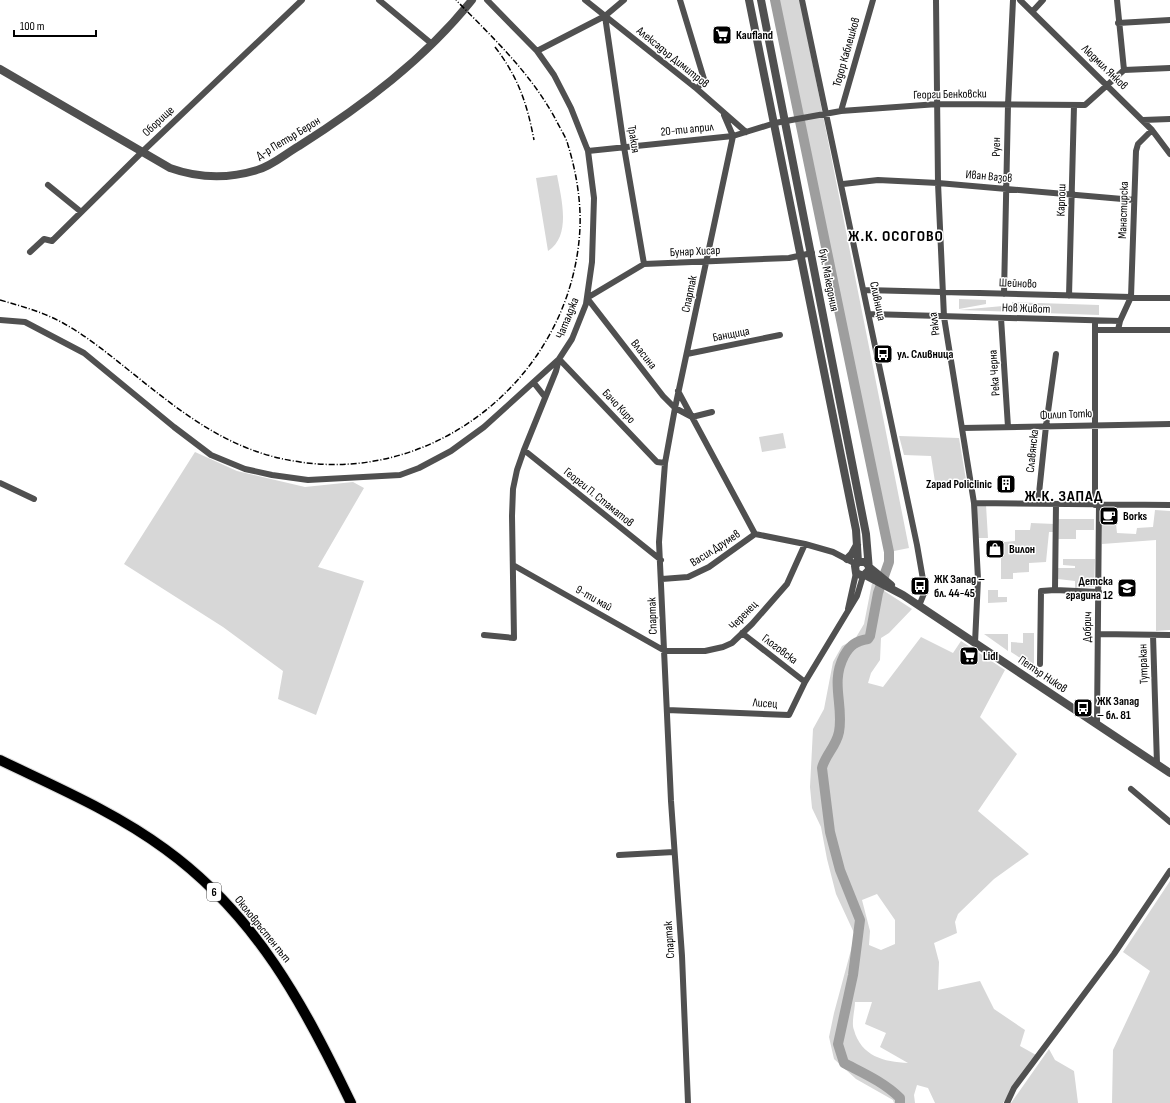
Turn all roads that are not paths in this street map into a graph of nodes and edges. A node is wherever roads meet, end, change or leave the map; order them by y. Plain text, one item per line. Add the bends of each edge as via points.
1 (302, 0) edge
2 (379, 0) edge
3 (472, 0) edge
4 (487, 0) edge
5 (585, 0) edge
6 (624, 0) edge
7 (680, 0) edge
8 (749, 0) edge
9 (761, 0) edge
10 (802, 0) edge
11 (872, 0) edge
12 (936, 0) edge
13 (1013, 0) edge
14 (1020, 0) edge
15 (1043, 0) edge
16 (1117, 0) edge
17 (1032, 12) junction
18 (605, 16) junction
19 (1170, 20) edge
20 (1118, 23) junction
21 (432, 44) junction
22 (537, 51) junction
23 (1170, 68) edge
24 (0, 69) edge
25 (1124, 70) junction
26 (1108, 85) junction
27 (697, 89) junction
28 (938, 104) junction
29 (1008, 105) junction
30 (1074, 106) junction
31 (841, 111) junction
32 (724, 113) junction
33 (827, 113) junction
34 (1170, 119) edge
35 (788, 120) junction
36 (1143, 120) junction
37 (775, 122) junction
38 (1152, 130) junction
39 (746, 132) junction
40 (733, 136) junction
41 (624, 146) junction
42 (588, 151) junction
43 (141, 153) junction
44 (1170, 154) edge
45 (938, 183) junction
46 (843, 184) junction
47 (48, 185) dead end
48 (1006, 188) junction
49 (1072, 194) junction
50 (1134, 200) junction
51 (80, 211) junction
52 (30, 252) dead end
53 (812, 253) junction
54 (801, 256) junction
55 (707, 261) junction
56 (644, 264) junction
57 (865, 290) junction
58 (943, 292) junction
59 (1004, 294) junction
60 (1069, 296) junction
61 (1131, 297) junction
62 (587, 298) junction
63 (1170, 298) edge
64 (870, 314) junction
65 (944, 317) junction
66 (1001, 318) junction
67 (0, 320) edge
68 (1095, 321) junction
69 (1120, 321) junction
70 (1095, 330) junction
71 (1118, 330) junction
72 (1170, 330) edge
73 (780, 335) dead end
74 (687, 354) junction
75 (1056, 354) dead end
76 (559, 359) junction
77 (534, 383) junction
78 (678, 391) junction
79 (545, 397) junction
80 (674, 408) junction
81 (712, 412) dead end
82 (692, 416) junction
83 (1170, 424) edge
84 (1095, 425) junction
85 (1046, 426) junction
86 (1008, 427) junction
87 (962, 428) junction
88 (524, 450) junction
89 (665, 463) junction
90 (0, 483) edge
91 (34, 499) dead end
92 (974, 503) junction
93 (1038, 503) junction
94 (1056, 504) junction
95 (1097, 505) junction
96 (1170, 505) edge
97 (755, 534) junction
98 (805, 544) junction
99 (857, 544) junction
100 (846, 559) junction
101 (661, 560) junction
102 (513, 565) junction
103 (869, 566) junction
104 (859, 570) junction
105 (878, 578) junction
106 (662, 579) junction
107 (1055, 590) junction
108 (1099, 592) junction
109 (919, 606) junction
110 (742, 633) junction
111 (1098, 634) junction
112 (484, 635) dead end
113 (1153, 635) junction
114 (1170, 636) edge
115 (975, 643) junction
116 (665, 651) junction
117 (1040, 664) dead end
118 (805, 682) junction
119 (667, 710) junction
120 (1097, 724) junction
121 (0, 760) edge
122 (1157, 764) junction
123 (1170, 773) edge
124 (1131, 789) dead end
125 (1170, 822) edge
126 (674, 852) junction
127 (619, 855) dead end
128 (1170, 871) edge
129 (351, 1103) edge
130 (688, 1103) edge
131 (1007, 1103) edge

1 - 43 street, Оборище
2 - 21 street
3 - 21 street, Д-р Петър Берон
4 - 22 street, Чаталджа
5 - 18 street, Алексадър Димитров
6 - 18 street
7 - 27 street via 704,79
8 - 37 street, бул. Македония
9 - 35 street, бул. Македония
10 - 33 street, Сливница
11 - 31 street, Тодор Каблешков
12 - 28 street, Ракла
13 - 29 street, Руен
14 - 17 street, Людмил Янков
15 - 17 street
16 - 20 street
17 - 26 street, Людмил Янков
18 - 22 street
18 - 27 street, Алексадър Димитров
18 - 41 street, Тракия
19 - 20 street
20 - 25 street
21 - 43 street, Д-р Петър Берон via 325,130 262,168 224,176 201,176 170,168
22 - 42 street, Чаталджа via 554,75 571,108
23 - 25 street
24 - 43 street, Д-р Петър Берон
25 - 26 street, Георги Бенковски
26 - 30 street, Георги Бенковски via 1088,103
26 - 36 street, Людмил Янков
27 - 32 street, Алексадър Димитров
28 - 29 street, Георги Бенковски
28 - 31 street, Георги Бенковски
28 - 45 street, Ракла
29 - 30 street, Георги Бенковски
29 - 48 street, Руен
30 - 49 street, Карпош
31 - 33 street, Георги Бенковски
32 - 39 street, Алексадър Димитров
32 - 40 street
33 - 35 street, Георги Бенковски
33 - 46 street, Сливница
34 - 36 street
35 - 37 street, 20-ти април
35 - 53 street, бул. Македония
36 - 38 street, Людмил Янков
37 - 39 street, 20-ти април
37 - 54 street, бул. Македония
38 - 44 street, Людмил Янков
38 - 50 street, Манастирска via 1138,144 1136,151
39 - 40 street, 20-ти април
40 - 41 street, 20-ти април
40 - 55 street, Спартак
41 - 42 street, 20-ти април
41 - 56 street, Тракия
42 - 62 street, Чаталджа via 594,198 592,262
43 - 51 street, Оборище
45 - 46 street, Иван Вазов via 874,179
45 - 48 street, Иван Вазов
45 - 58 street, Ракла
46 - 57 street, Сливница
47 - 51 street
48 - 49 street, Иван Вазов
48 - 59 street, Руен
49 - 50 street, Иван Вазов
49 - 60 street, Карпош
50 - 61 street, Манастирска
51 - 52 street, Оборище via 52,241 44,239
53 - 54 street, Бунар Хисар
53 - 103 street, бул. Македония via 866,534
54 - 55 street, Бунар Хисар
54 - 99 street, бул. Македония
55 - 56 street, Бунар Хисар
55 - 74 street, Спартак
56 - 62 street, Бунар Хисар
57 - 58 street, Шейново
57 - 64 street, Сливница
58 - 59 street, Шейново
58 - 65 street, Ракла
59 - 60 street, Шейново
60 - 61 street, Шейново
61 - 63 street, Шейново
61 - 69 street
62 - 76 street, Чаталджа via 572,339
62 - 80 street, Власина
64 - 65 street, Нов Живот
64 - 109 street, Сливница via 919,552 925,591
65 - 66 street, Нов Живот
65 - 87 street, Ракла
66 - 68 street, Нов Живот
66 - 86 street, Река Черна
67 - 77 street via 25,322 84,353 174,427 212,454 245,469 272,476 308,480 400,475 451,451 479,431
68 - 69 street, Нов Живот
68 - 70 street, Добрич
69 - 71 street
70 - 71 street
70 - 84 street, Добрич
71 - 72 street
73 - 74 street, Банщица
74 - 78 street, Спартак
75 - 85 street, Славянска
76 - 77 street
76 - 79 street, Чаталджа
76 - 89 street, Бачо Киро via 657,462
77 - 79 street
78 - 80 street, Спартак
78 - 82 street
79 - 88 street, Чаталджа
80 - 82 street, Власина
80 - 89 street, Спартак
81 - 82 street
82 - 97 street
83 - 84 street, Филип Тотю
84 - 85 street, Филип Тотю
84 - 95 street, Добрич
85 - 86 street, Филип Тотю
85 - 93 street, Славянска
86 - 87 street, Филип Тотю
87 - 92 street, Ракла
88 - 101 street, Георги П. Стаматов
88 - 102 street, Чаталджа via 513,489
89 - 101 street, Спартак via 659,542
90 - 91 street
92 - 93 street
92 - 115 street, Ракла via 978,579
93 - 94 street
94 - 95 street
94 - 107 street
95 - 96 street
95 - 108 street, Добрич
97 - 98 street
97 - 106 street, Васил Друмев via 709,567 688,577
98 - 100 street via 833,552
98 - 110 street, Черенец via 787,584
99 - 100 street
99 - 104 street, бул. Македония
100 - 104 street
101 - 106 street, Спартак
102 - 112 street, Чаталджа via 514,638
102 - 116 street, 9-ти май
103 - 104 street
103 - 104 street via 863,561
103 - 105 street
104 - 105 street
104 - 118 street, Лисец via 848,610
105 - 109 street, Петър Ников
106 - 116 street, Спартак
107 - 108 street
107 - 117 street via 1041,591
108 - 111 street, Добрич
109 - 115 street, Петър Ников
110 - 116 street, Черенец via 732,643 723,647 705,651
110 - 118 street, Глоговска
111 - 113 street
111 - 120 street, Добрич
113 - 114 street
113 - 122 street, Тутракан
115 - 120 street, Петър Ников
116 - 119 street, Спартак
118 - 119 street, Лисец via 789,715
119 - 126 street, Спартак
120 - 122 street, Петър Ников
121 - 129 main road, Околовръстен път / 6 via 109,814 166,849 200,877 238,916 288,982
122 - 123 street, Петър Ников
124 - 125 street
126 - 127 street
126 - 130 street, Спартак
128 - 131 street via 1114,954 1014,1088

